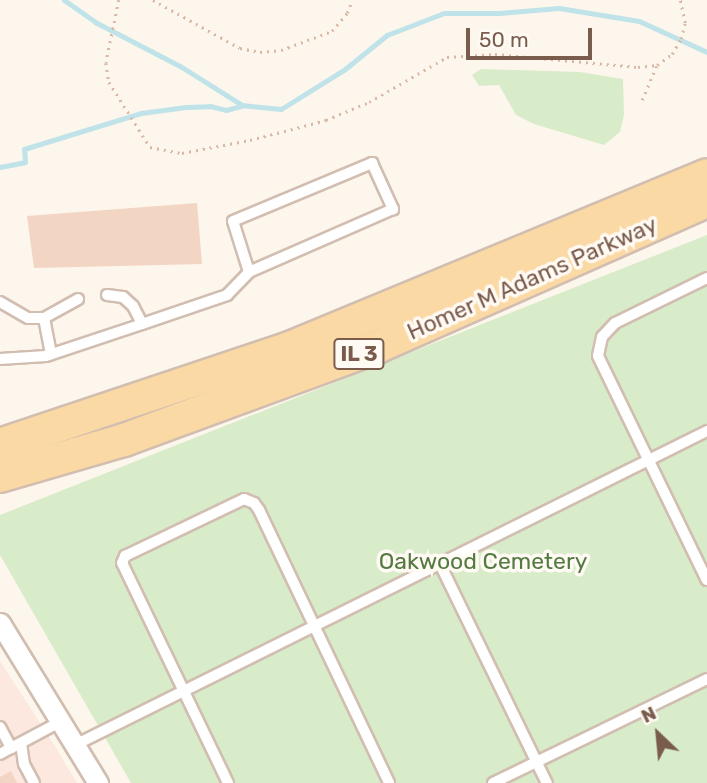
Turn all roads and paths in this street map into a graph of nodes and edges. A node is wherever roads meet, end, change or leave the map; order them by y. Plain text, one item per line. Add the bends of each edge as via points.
1 (119, 0) edge
2 (153, 0) edge
3 (352, 0) edge
4 (680, 0) edge
5 (657, 65) junction
6 (642, 100) dead end
7 (707, 175) edge
8 (707, 201) edge
9 (249, 272) junction
10 (707, 278) edge
11 (107, 295) dead end
12 (78, 299) dead end
13 (0, 302) edge
14 (44, 318) junction
15 (142, 324) junction
16 (51, 354) junction
17 (0, 359) edge
18 (707, 431) edge
19 (0, 445) edge
20 (649, 459) junction
21 (0, 475) edge
22 (439, 562) junction
23 (707, 580) edge
24 (0, 623) edge
25 (313, 624) junction
26 (707, 679) edge
27 (183, 690) junction
28 (61, 722) junction
29 (0, 727) edge
30 (16, 745) junction
31 (75, 745) junction
32 (0, 754) edge
33 (537, 762) junction
34 (34, 783) edge
35 (98, 783) edge
36 (228, 783) edge
37 (389, 783) edge
38 (494, 783) edge
39 (547, 783) edge

1 - 5 path via 106,63 109,82 150,147 182,153 326,120 369,102 447,57 466,54
2 - 3 path via 240,48 260,51 281,50 332,31
4 - 5 path via 681,39 672,54
5 - 6 path
7 - 19 main road, Homer M Adams Parkway / IL 3 via 290,348
8 - 21 main road, Homer M Adams Parkway / IL 3 via 364,352 124,440
9 - 9 lane via 233,221 372,163 393,209
9 - 15 lane via 227,295
10 - 20 lane via 615,323 598,347 600,365
11 - 15 lane via 123,297
12 - 14 lane
13 - 14 lane via 28,318
14 - 16 lane
15 - 16 lane
16 - 17 lane
18 - 20 lane
20 - 22 lane
20 - 23 lane
22 - 25 lane
22 - 33 lane
24 - 28 street
25 - 27 lane
25 - 27 lane via 259,510 250,501 238,500 125,556 124,568
25 - 37 lane
26 - 33 lane
27 - 31 lane
27 - 36 lane
28 - 30 lane
28 - 31 street
29 - 30 lane
30 - 32 lane
30 - 34 lane
31 - 35 street
33 - 38 lane
33 - 39 lane

